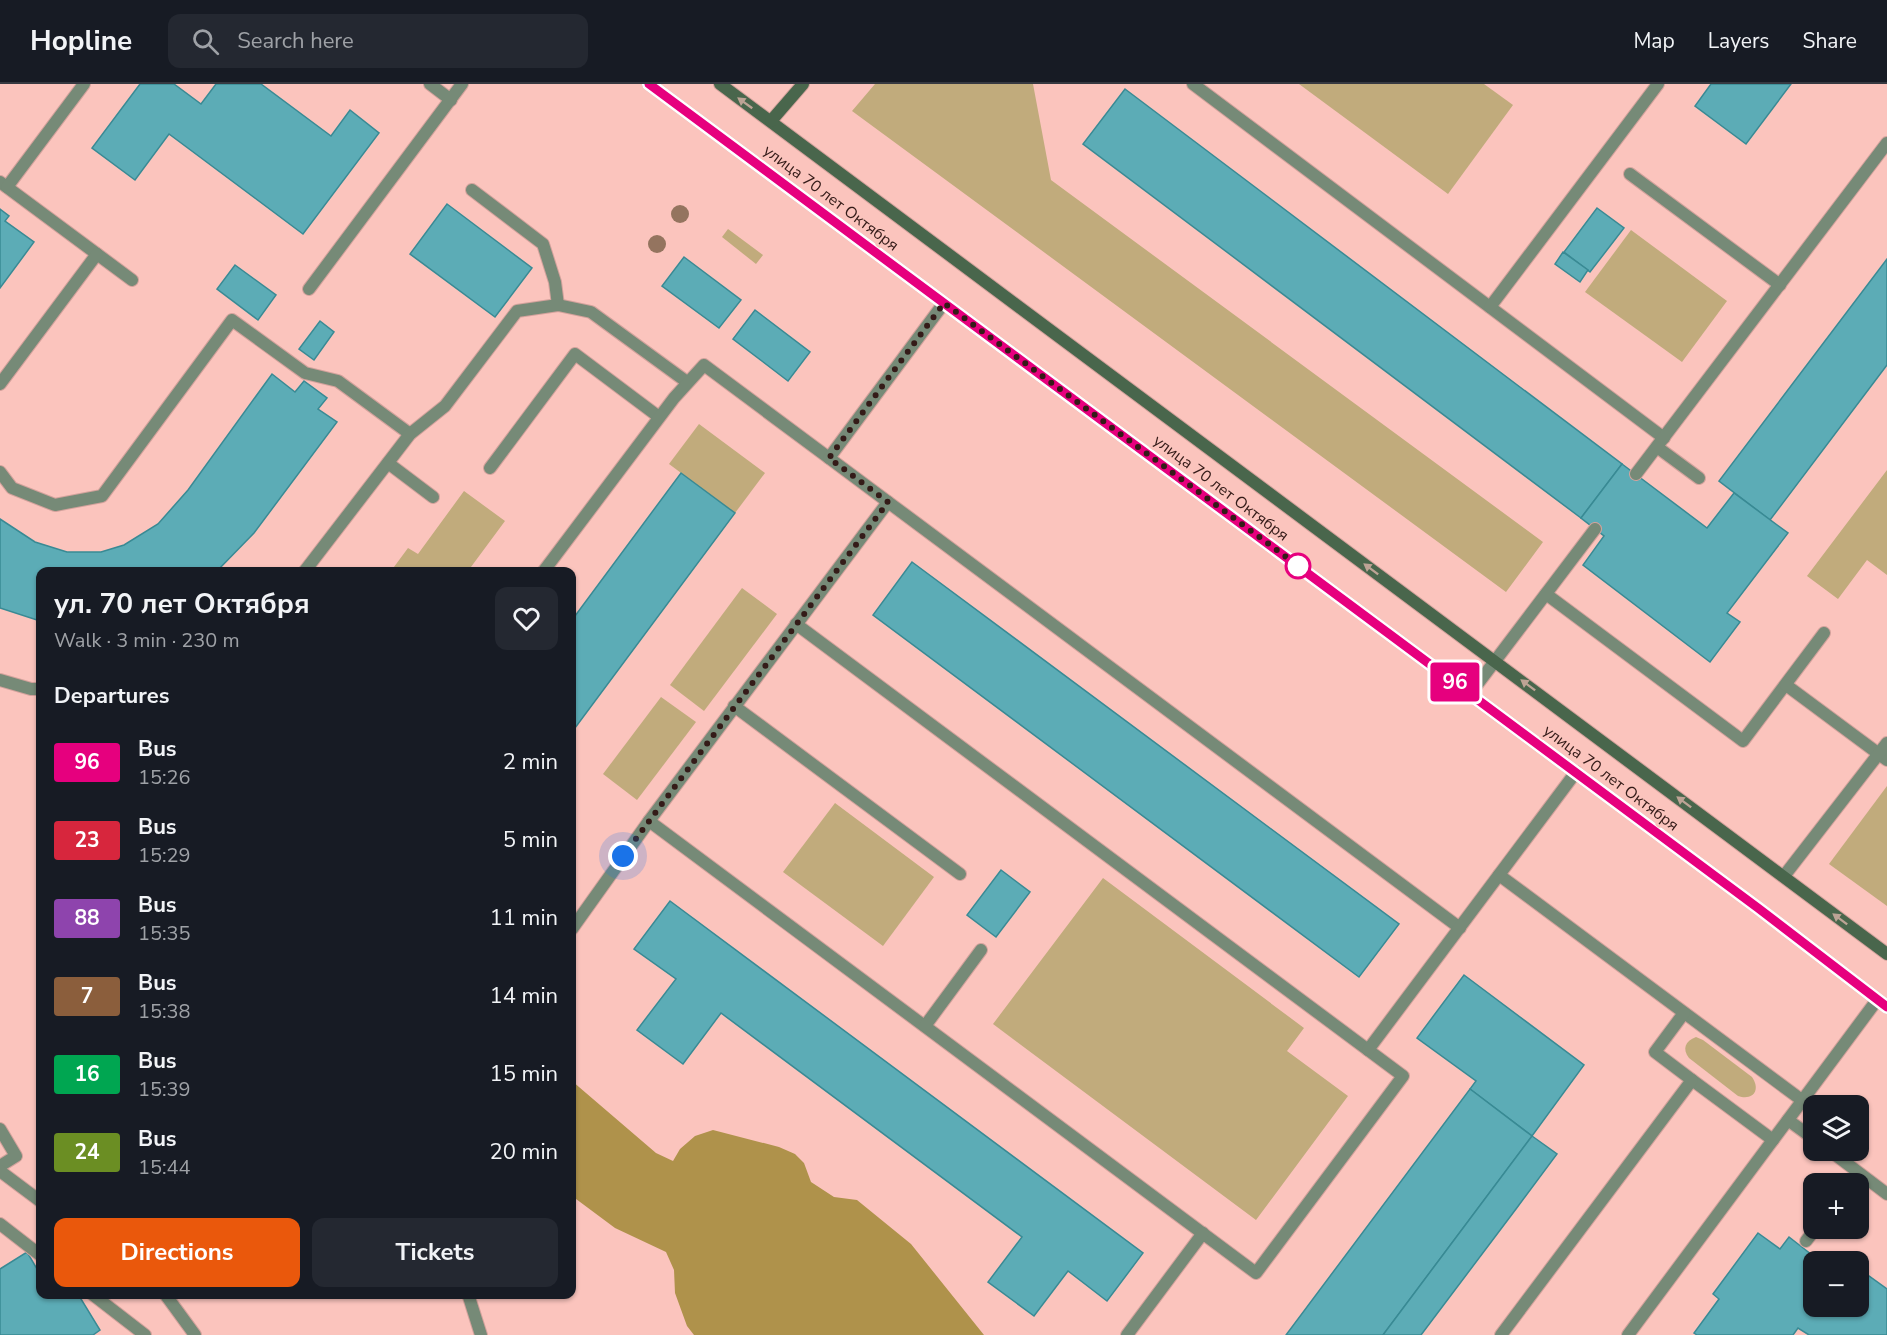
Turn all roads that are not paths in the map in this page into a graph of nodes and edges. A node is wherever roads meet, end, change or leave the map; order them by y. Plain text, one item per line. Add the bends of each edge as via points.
1 (84, 84) edge
2 (430, 84) edge
3 (462, 84) edge
4 (649, 84) edge
5 (720, 84) edge
6 (803, 84) edge
7 (1193, 84) edge
8 (1658, 84) edge
9 (451, 100) junction
10 (771, 121) junction
11 (1887, 143) edge
12 (1630, 174) dead end
13 (4, 184) edge
14 (471, 190) dead end
15 (97, 254) junction
16 (132, 280) dead end
17 (1780, 285) junction
18 (309, 289) dead end
19 (944, 303) junction
20 (558, 305) junction
21 (1490, 307) junction
22 (687, 382) junction
23 (0, 384) edge
24 (659, 417) junction
25 (410, 434) junction
26 (1661, 443) junction
27 (829, 458) junction
28 (388, 463) junction
29 (490, 468) dead end
30 (0, 472) edge
31 (1636, 474) dead end
32 (1699, 478) dead end
33 (433, 497) dead end
34 (888, 502) junction
35 (1595, 529) dead end
36 (308, 567) edge
37 (547, 567) edge
38 (1546, 594) junction
39 (796, 624) junction
40 (1824, 633) dead end
41 (1496, 661) junction
42 (0, 680) edge
43 (1786, 685) junction
44 (36, 689) edge
45 (1470, 694) junction
46 (734, 706) junction
47 (1887, 743) edge
48 (1883, 757) edge
49 (1576, 772) junction
50 (649, 821) junction
51 (960, 874) dead end
52 (1499, 875) junction
53 (1784, 876) junction
54 (576, 923) edge
55 (1460, 928) junction
56 (981, 950) dead end
57 (1887, 954) edge
58 (1882, 1003) edge
59 (1684, 1013) junction
60 (925, 1026) junction
61 (1368, 1050) junction
62 (1692, 1080) junction
63 (1808, 1095) edge
64 (1803, 1101) joint
65 (1788, 1120) junction
66 (0, 1129) edge
67 (1803, 1131) edge
68 (1773, 1140) junction
69 (1844, 1161) edge
70 (0, 1166) edge
71 (0, 1171) edge
72 (1858, 1172) joint
73 (1887, 1194) edge
74 (36, 1198) edge
75 (0, 1224) edge
76 (1203, 1233) junction
77 (36, 1252) edge
78 (98, 1299) edge
79 (169, 1299) edge
80 (470, 1299) edge
81 (145, 1335) edge
82 (195, 1335) edge
83 (481, 1335) edge
84 (1127, 1335) edge
85 (1501, 1335) edge
86 (1628, 1335) edge

1 - 13 street
2 - 9 street
3 - 9 street
4 - 19 main road, улица 70 лет Октября
10 -> 5 main road, улица 70 лет Октября
6 - 10 main road
7 - 21 street
8 - 21 street
9 - 18 street
41 -> 10 main road, улица 70 лет Октября
11 - 17 street
12 - 17 street
13 - 15 street
14 - 20 street via 543,244
15 - 16 street
15 - 23 street
17 - 26 street
19 - 27 street
19 - 45 main road, улица 70 лет Октября
20 - 22 street via 591,312
20 - 25 street via 516,311 445,406
21 - 26 street
22 - 24 street
22 - 27 street via 704,365
24 - 29 street via 575,354
24 - 37 street
25 - 28 street
25 - 30 street via 338,381 304,373 232,320 102,496 55,505 12,488
26 - 31 street
26 - 32 street
27 - 34 street
28 - 33 street
28 - 36 street
34 - 39 street
34 - 55 street
35 - 38 street
38 - 41 street
38 - 43 street via 1743,741
39 - 46 street
39 - 61 street
40 - 43 street
41 - 45 street
53 -> 41 main road, улица 70 лет Октября
42 - 44 street
43 - 48 street
45 - 49 main road, улица 70 лет Октября
46 - 50 street
46 - 51 street
47 - 48 street
48 - 53 street
49 - 52 street
49 - 58 main road, улица 70 лет Октября
50 - 54 street
50 - 60 street
52 - 55 street
52 - 59 street
57 -> 53 main road, улица 70 лет Октября
55 - 61 street
56 - 60 street
58 - 63 street
59 - 62 street via 1655,1052
59 - 64 street
60 - 76 street
61 - 76 street via 1403,1076 1256,1273
62 - 68 street
62 - 85 street
64 - 65 street
65 - 67 street
65 - 68 street
66 - 70 street via 16,1156
68 - 86 street
69 - 72 street
71 - 74 street
72 - 73 street
75 - 77 street
76 - 84 street
78 - 81 street
79 - 82 street
80 - 83 street

